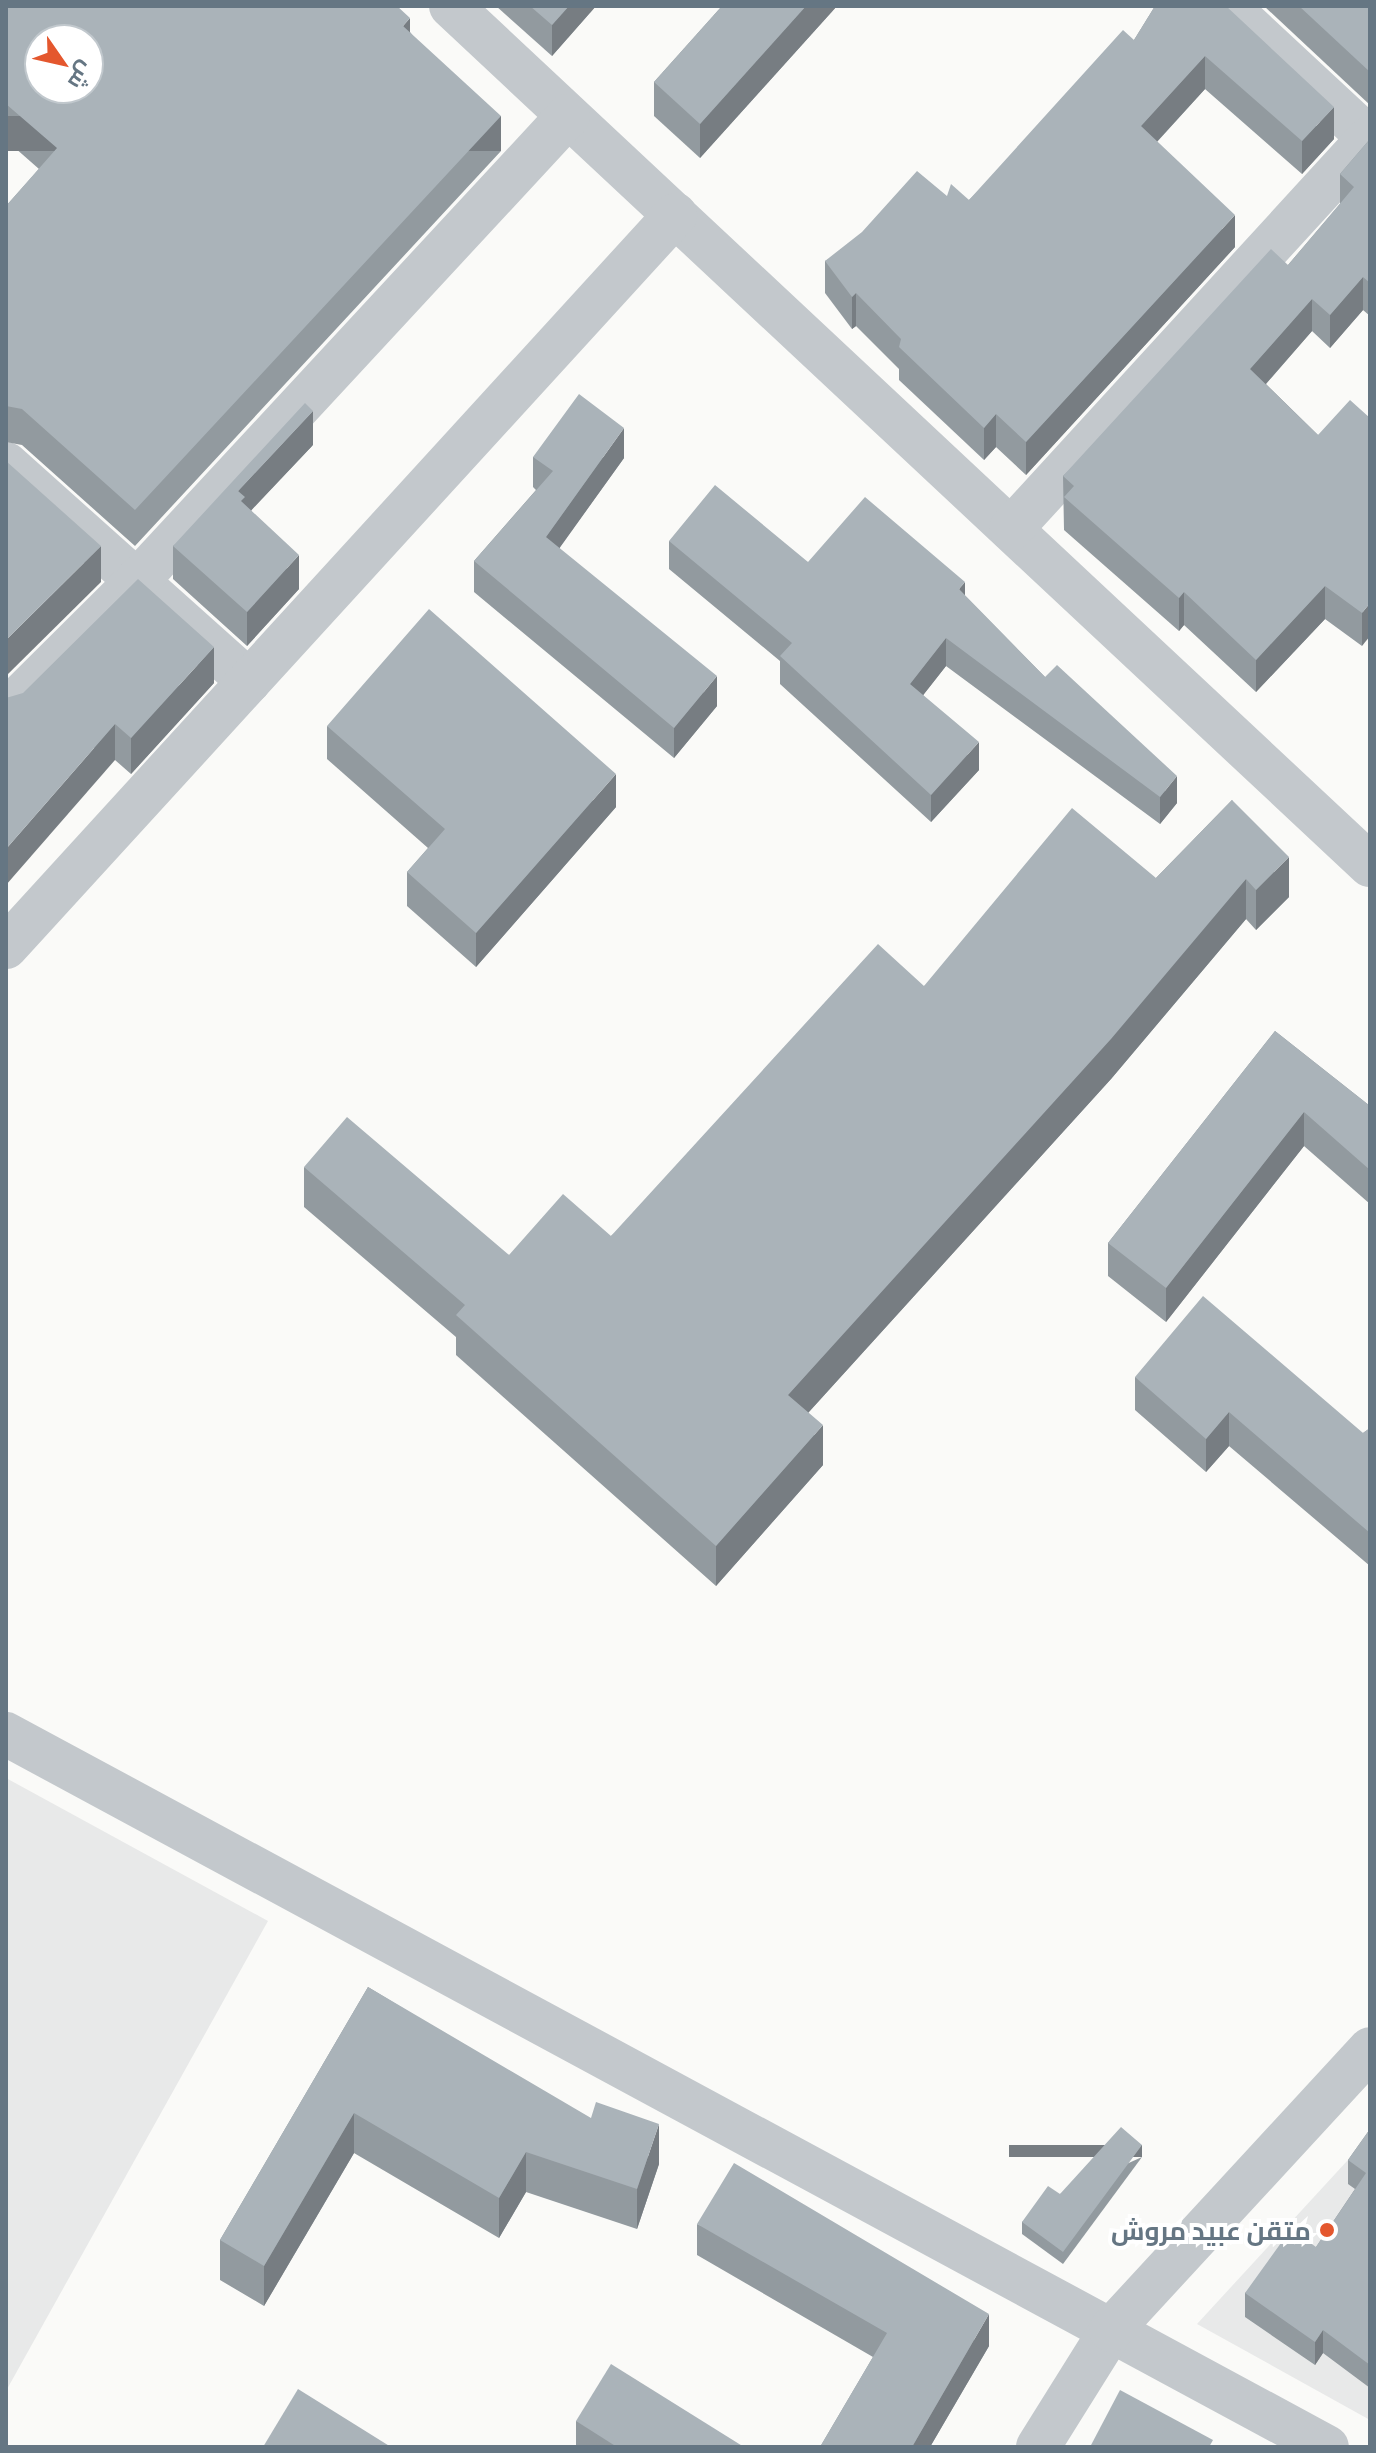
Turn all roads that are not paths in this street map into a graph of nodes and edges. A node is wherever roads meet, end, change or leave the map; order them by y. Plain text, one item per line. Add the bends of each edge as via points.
1 (451, 6) edge
2 (1227, 6) edge
3 (568, 116) junction
4 (1370, 139) edge
5 (675, 215) junction
6 (6, 464) edge
7 (1011, 529) junction
8 (137, 581) junction
9 (249, 681) junction
10 (6, 711) edge
11 (1370, 865) edge
12 (6, 947) edge
13 (6, 1734) edge
14 (1370, 2049) edge
15 (1111, 2330) junction
16 (1038, 2447) edge
17 (1327, 2447) edge

1 - 3 street
2 - 4 street
3 - 5 street
3 - 8 street
4 - 7 street
5 - 7 street
5 - 9 street
6 - 8 street
7 - 11 street
8 - 9 street
8 - 10 street
9 - 12 street
13 - 15 street
14 - 15 street
15 - 16 street
15 - 17 street

